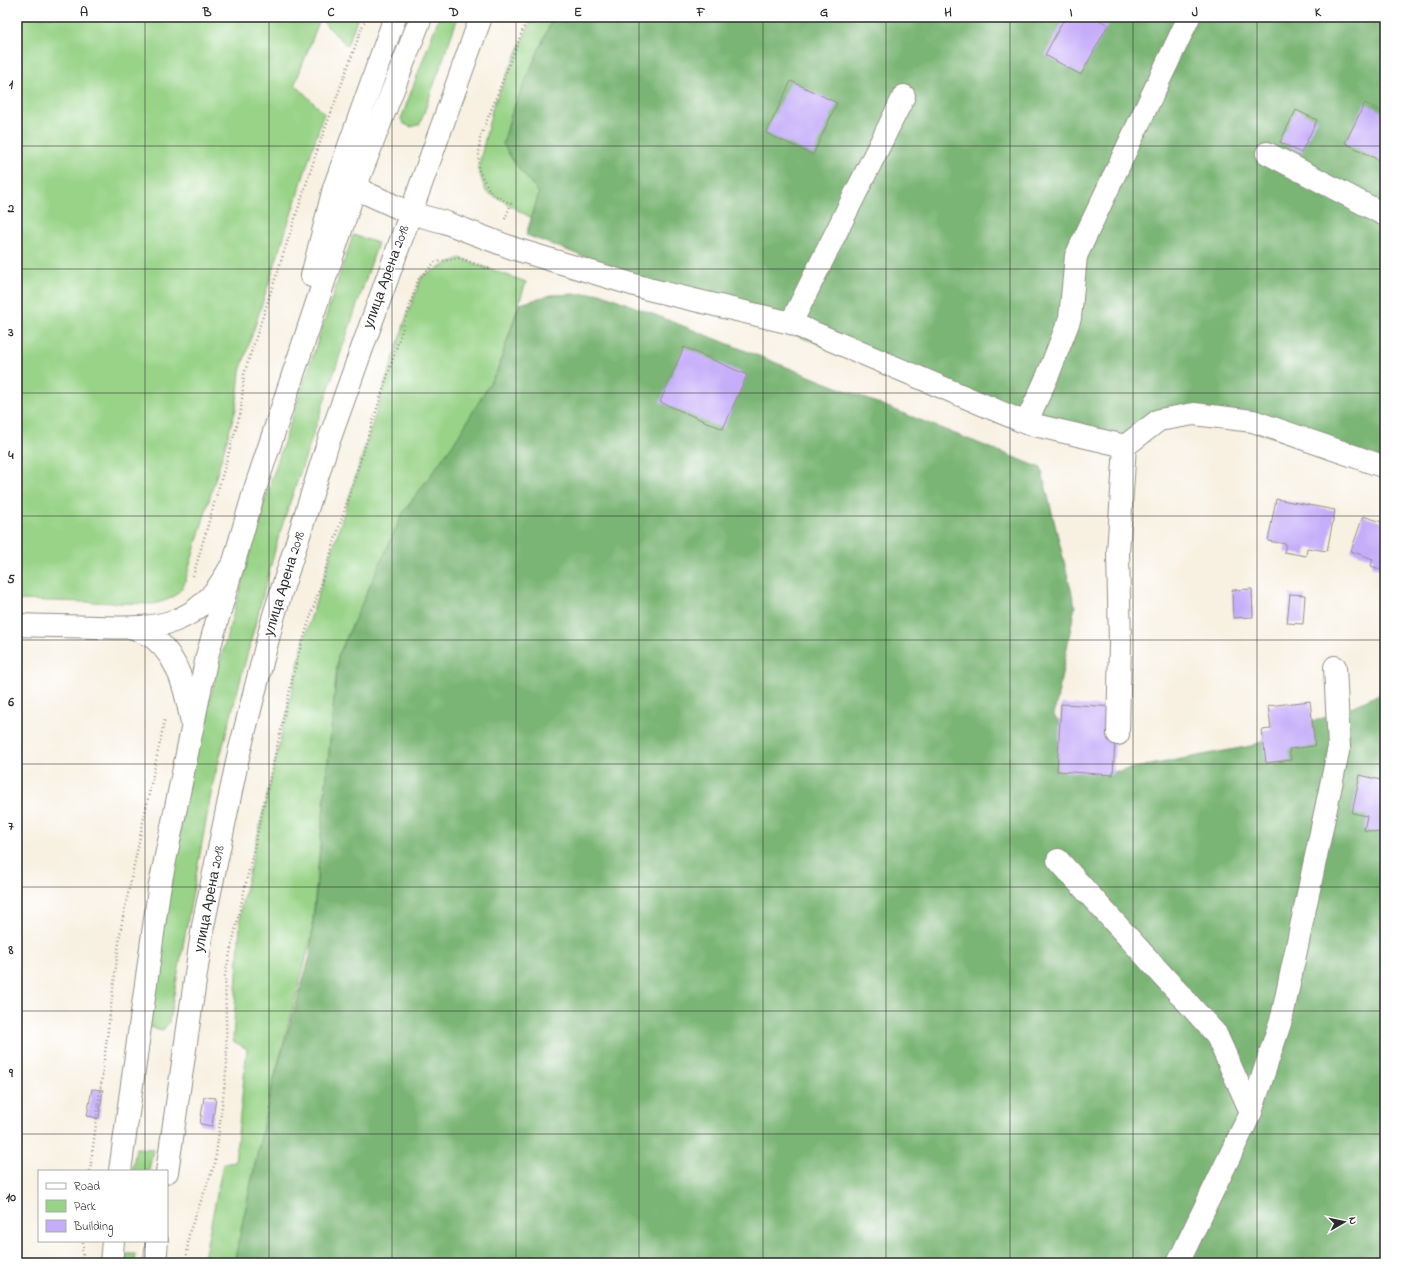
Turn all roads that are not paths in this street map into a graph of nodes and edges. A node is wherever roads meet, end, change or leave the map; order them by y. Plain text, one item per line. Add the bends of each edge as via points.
1 (395, 17) edge
2 (421, 17) edge
3 (481, 17) edge
4 (1189, 17) edge
5 (904, 96) dead end
6 (1267, 153) dead end
7 (355, 188) junction
8 (410, 213) junction
9 (1385, 215) edge
10 (792, 323) junction
11 (1026, 423) junction
12 (1125, 446) junction
13 (1385, 467) edge
14 (254, 492) junction
15 (237, 554) junction
16 (17, 625) edge
17 (136, 629) junction
18 (1335, 667) dead end
19 (192, 723) junction
20 (1118, 734) dead end
21 (1058, 860) dead end
22 (1251, 1112) junction
23 (120, 1170) edge
24 (167, 1170) edge
25 (113, 1242) edge
26 (157, 1242) edge
27 (111, 1263) edge
28 (154, 1263) edge
29 (1178, 1263) edge

1 - 14 main road via 334,188
2 - 7 main road
3 - 8 main road, улица Арена 2018
4 - 11 main road via 1076,256 1070,318
5 - 10 main road
6 - 9 main road
7 - 8 main road
7 - 14 main road
8 - 10 main road via 444,222 515,249 648,289
8 - 24 main road, улица Арена 2018 via 327,446 272,623 238,757 203,926
10 - 11 main road
11 - 12 main road
12 - 13 main road via 1159,420 1194,414 1253,422
12 - 20 main road via 1118,553
14 - 15 main road
15 - 17 main road via 222,582 208,600 178,620
15 - 19 main road via 207,656
16 - 17 main road
17 - 19 main road via 154,639 167,652 178,670
18 - 22 main road via 1339,748 1282,1017
19 - 23 main road via 159,890
21 - 22 main road via 1216,1034
22 - 29 main road
25 - 27 main road
26 - 28 main road

